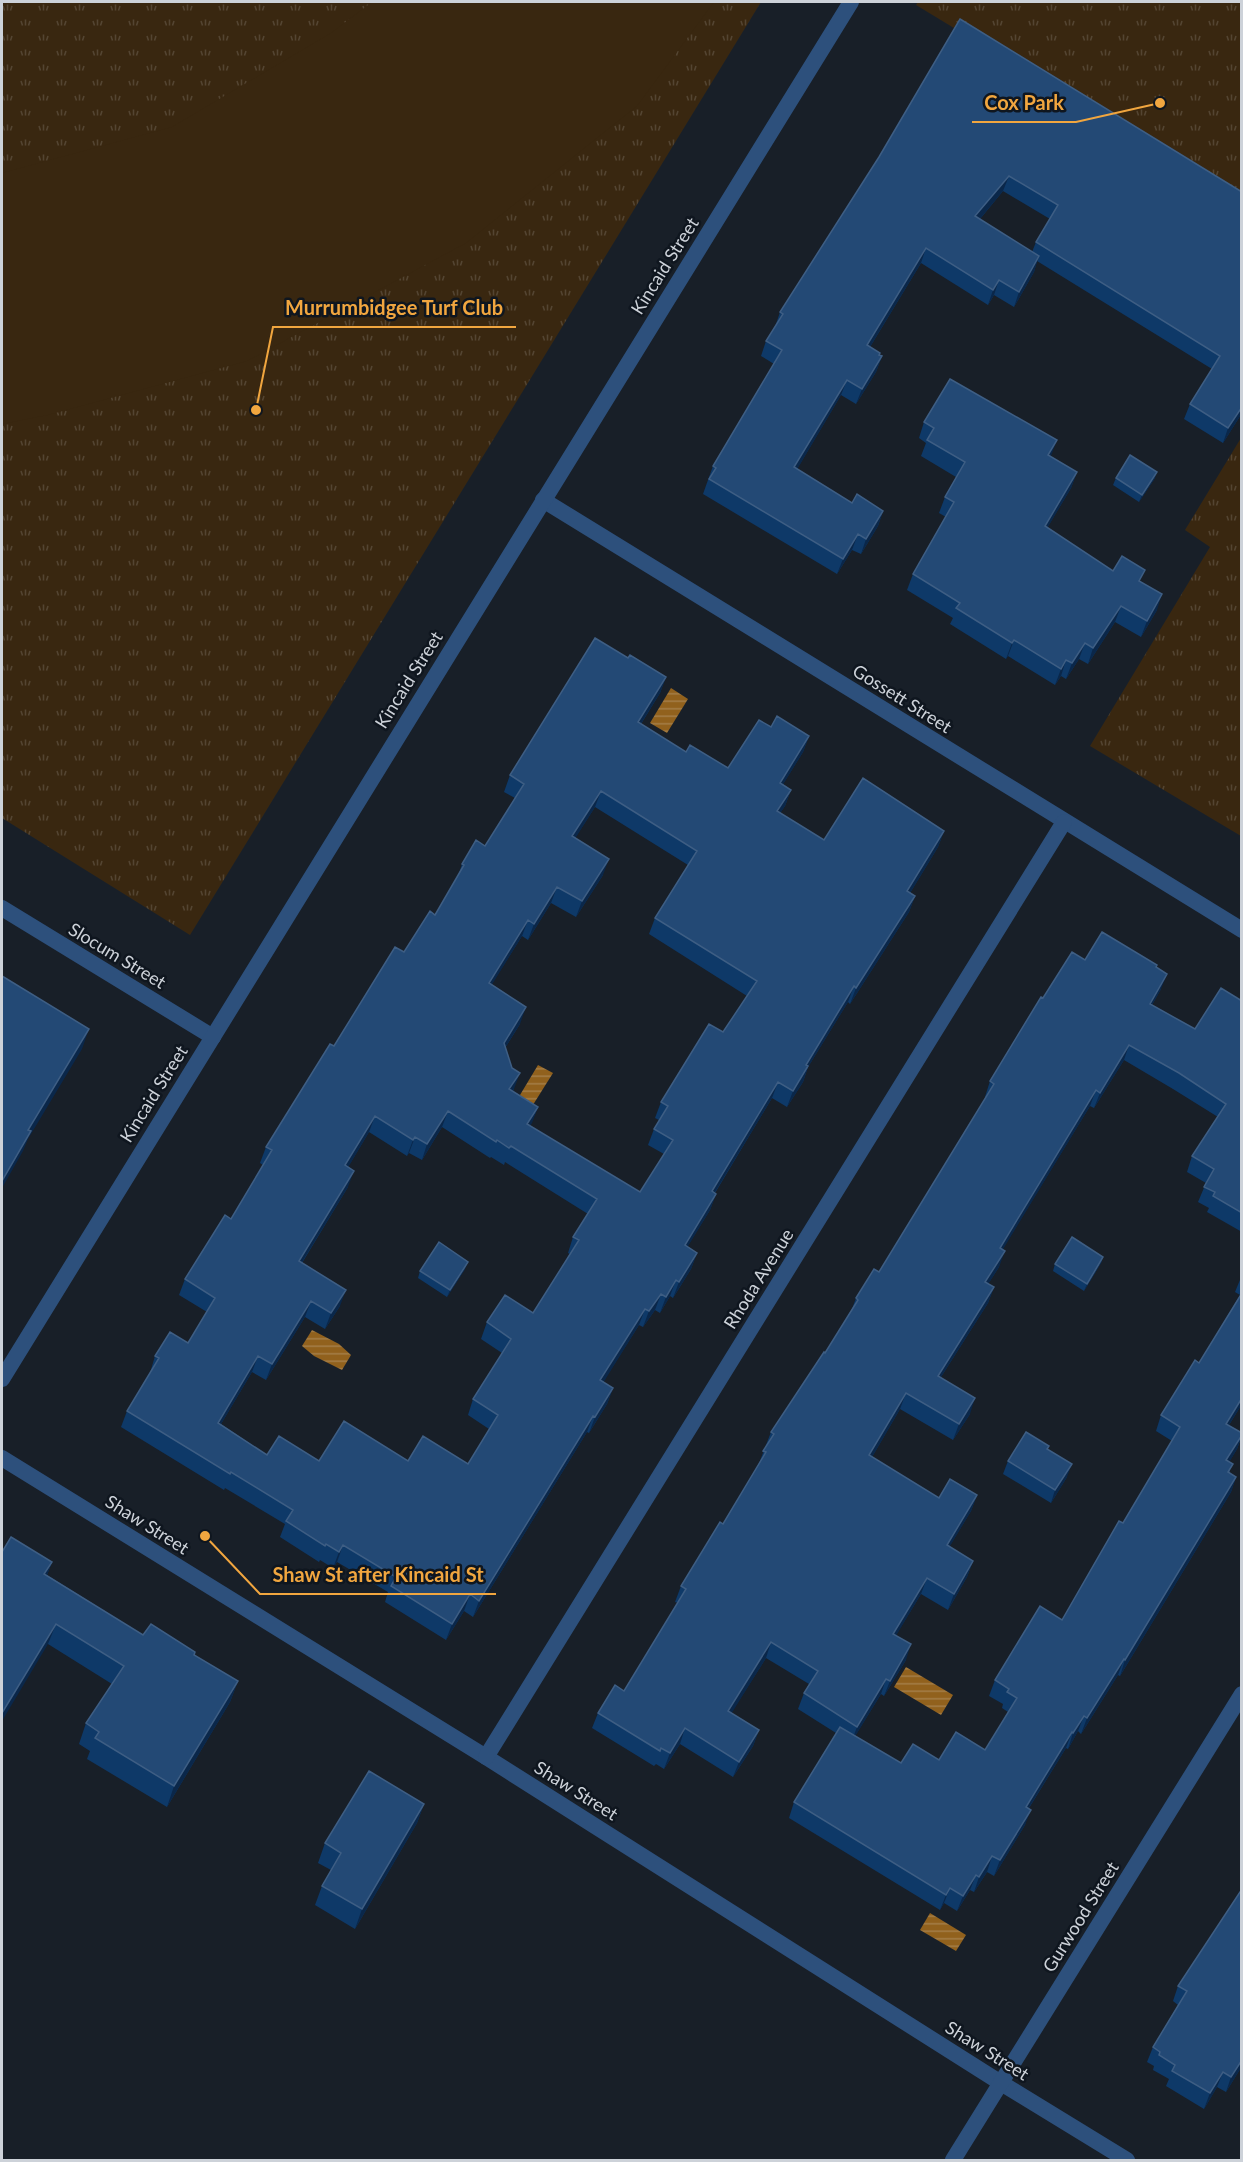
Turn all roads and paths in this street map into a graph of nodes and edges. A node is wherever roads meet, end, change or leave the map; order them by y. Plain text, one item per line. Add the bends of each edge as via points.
1 (851, 2) edge
2 (543, 500) junction
3 (1064, 822) junction
4 (2, 908) edge
5 (1242, 930) edge
6 (213, 1037) junction
7 (2, 1379) edge
8 (2, 1458) edge
9 (1242, 1694) edge
10 (486, 1756) junction
11 (1001, 2083) junction
12 (953, 2160) edge
13 (1127, 2160) edge

1 - 2 street, Kincaid Street
2 - 3 street, Gossett Street
2 - 6 street, Kincaid Street
3 - 5 street, Gossett Street
3 - 10 street, Rhoda Avenue
4 - 6 street, Slocum Street
6 - 7 street, Kincaid Street
8 - 10 street, Shaw Street
9 - 11 street, Gurwood Street
10 - 11 street, Shaw Street
11 - 12 street, Gurwood Street
11 - 13 street, Shaw Street

